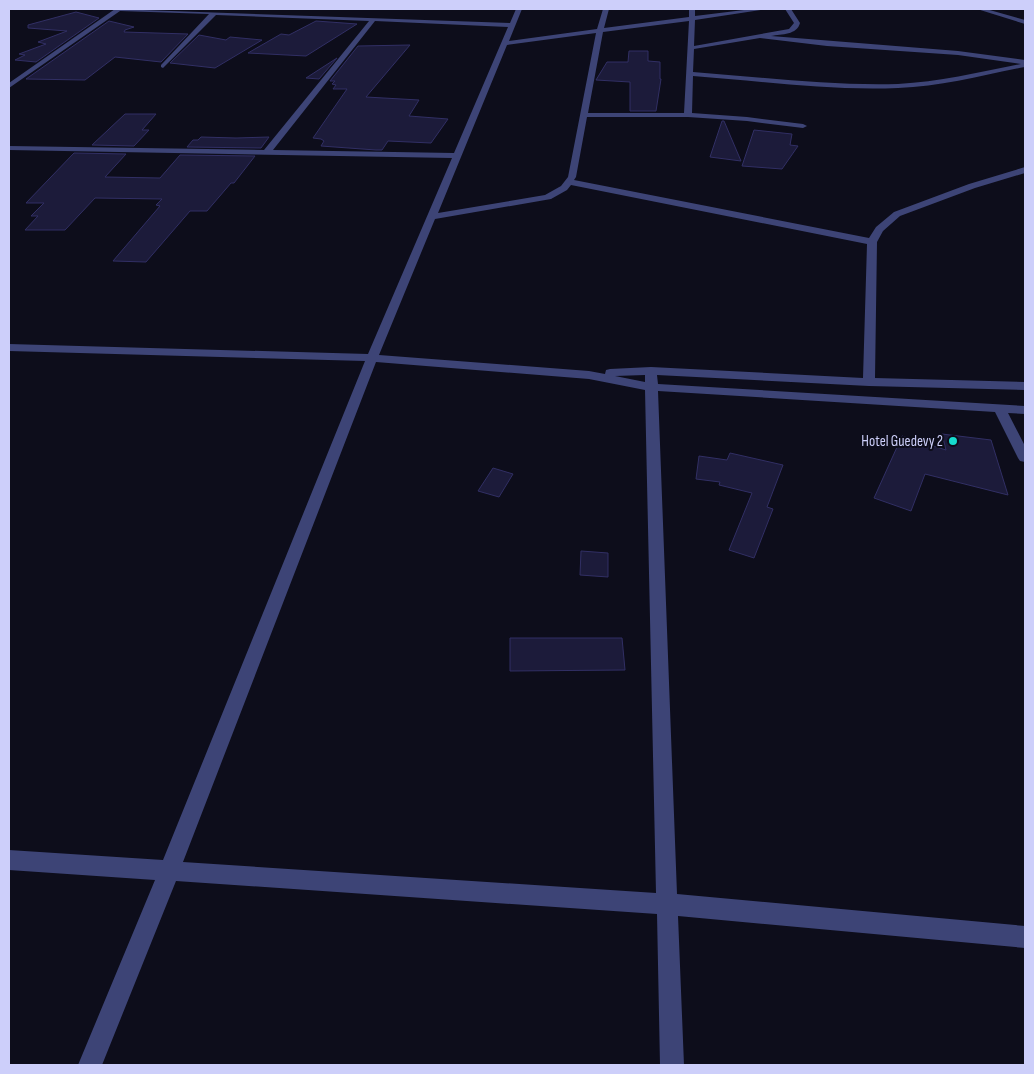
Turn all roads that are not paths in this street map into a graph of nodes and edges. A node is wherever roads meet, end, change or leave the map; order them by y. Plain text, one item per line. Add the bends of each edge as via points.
1 (119, 9) edge
2 (519, 9) edge
3 (606, 9) edge
4 (692, 9) edge
5 (764, 9) edge
6 (788, 9) edge
7 (980, 9) edge
8 (214, 13) junction
9 (692, 18) junction
10 (374, 19) junction
11 (1025, 22) edge
12 (513, 24) junction
13 (600, 31) junction
14 (762, 37) junction
15 (505, 43) junction
16 (691, 48) junction
17 (1025, 64) edge
18 (163, 66) dead end
19 (690, 74) junction
20 (9, 75) edge
21 (22, 77) junction
22 (9, 86) edge
23 (584, 115) junction
24 (688, 115) junction
25 (803, 126) dead end
26 (9, 148) edge
27 (266, 153) junction
28 (456, 156) junction
29 (1025, 170) edge
30 (1014, 173) junction
31 (1025, 176) edge
32 (569, 182) junction
33 (431, 217) junction
34 (872, 242) junction
35 (9, 347) edge
36 (372, 358) junction
37 (651, 379) junction
38 (869, 382) junction
39 (1025, 386) edge
40 (999, 408) junction
41 (1025, 410) edge
42 (1025, 458) edge
43 (9, 860) edge
44 (169, 872) junction
45 (666, 904) junction
46 (1025, 936) edge
47 (90, 1065) edge
48 (672, 1065) edge

1 - 8 street
1 - 21 street
2 - 12 street
3 - 13 street
4 - 9 street
5 - 9 street
6 - 14 street via 797,23 796,27
7 - 11 street
8 - 10 street
8 - 18 street
9 - 13 street
9 - 16 street
10 - 12 street
10 - 27 street
12 - 15 street
13 - 15 street
13 - 23 street
14 - 16 street
14 - 17 street
15 - 28 street
16 - 19 street
17 - 19 street via 944,81 899,86
19 - 24 street
20 - 21 street
21 - 22 street
23 - 24 street
23 - 32 street
24 - 25 street
26 - 27 street
27 - 28 street
28 - 33 street
29 - 30 street
30 - 31 street
30 - 34 street via 897,214 880,229
32 - 33 street via 548,197
32 - 34 street
33 - 36 street
34 - 38 street
35 - 36 street
36 - 37 street
36 - 44 street
37 - 38 street
37 - 40 street
37 - 45 street
38 - 39 street
40 - 41 street
40 - 42 street
43 - 44 street
44 - 45 street
44 - 47 street
45 - 46 street
45 - 48 street

